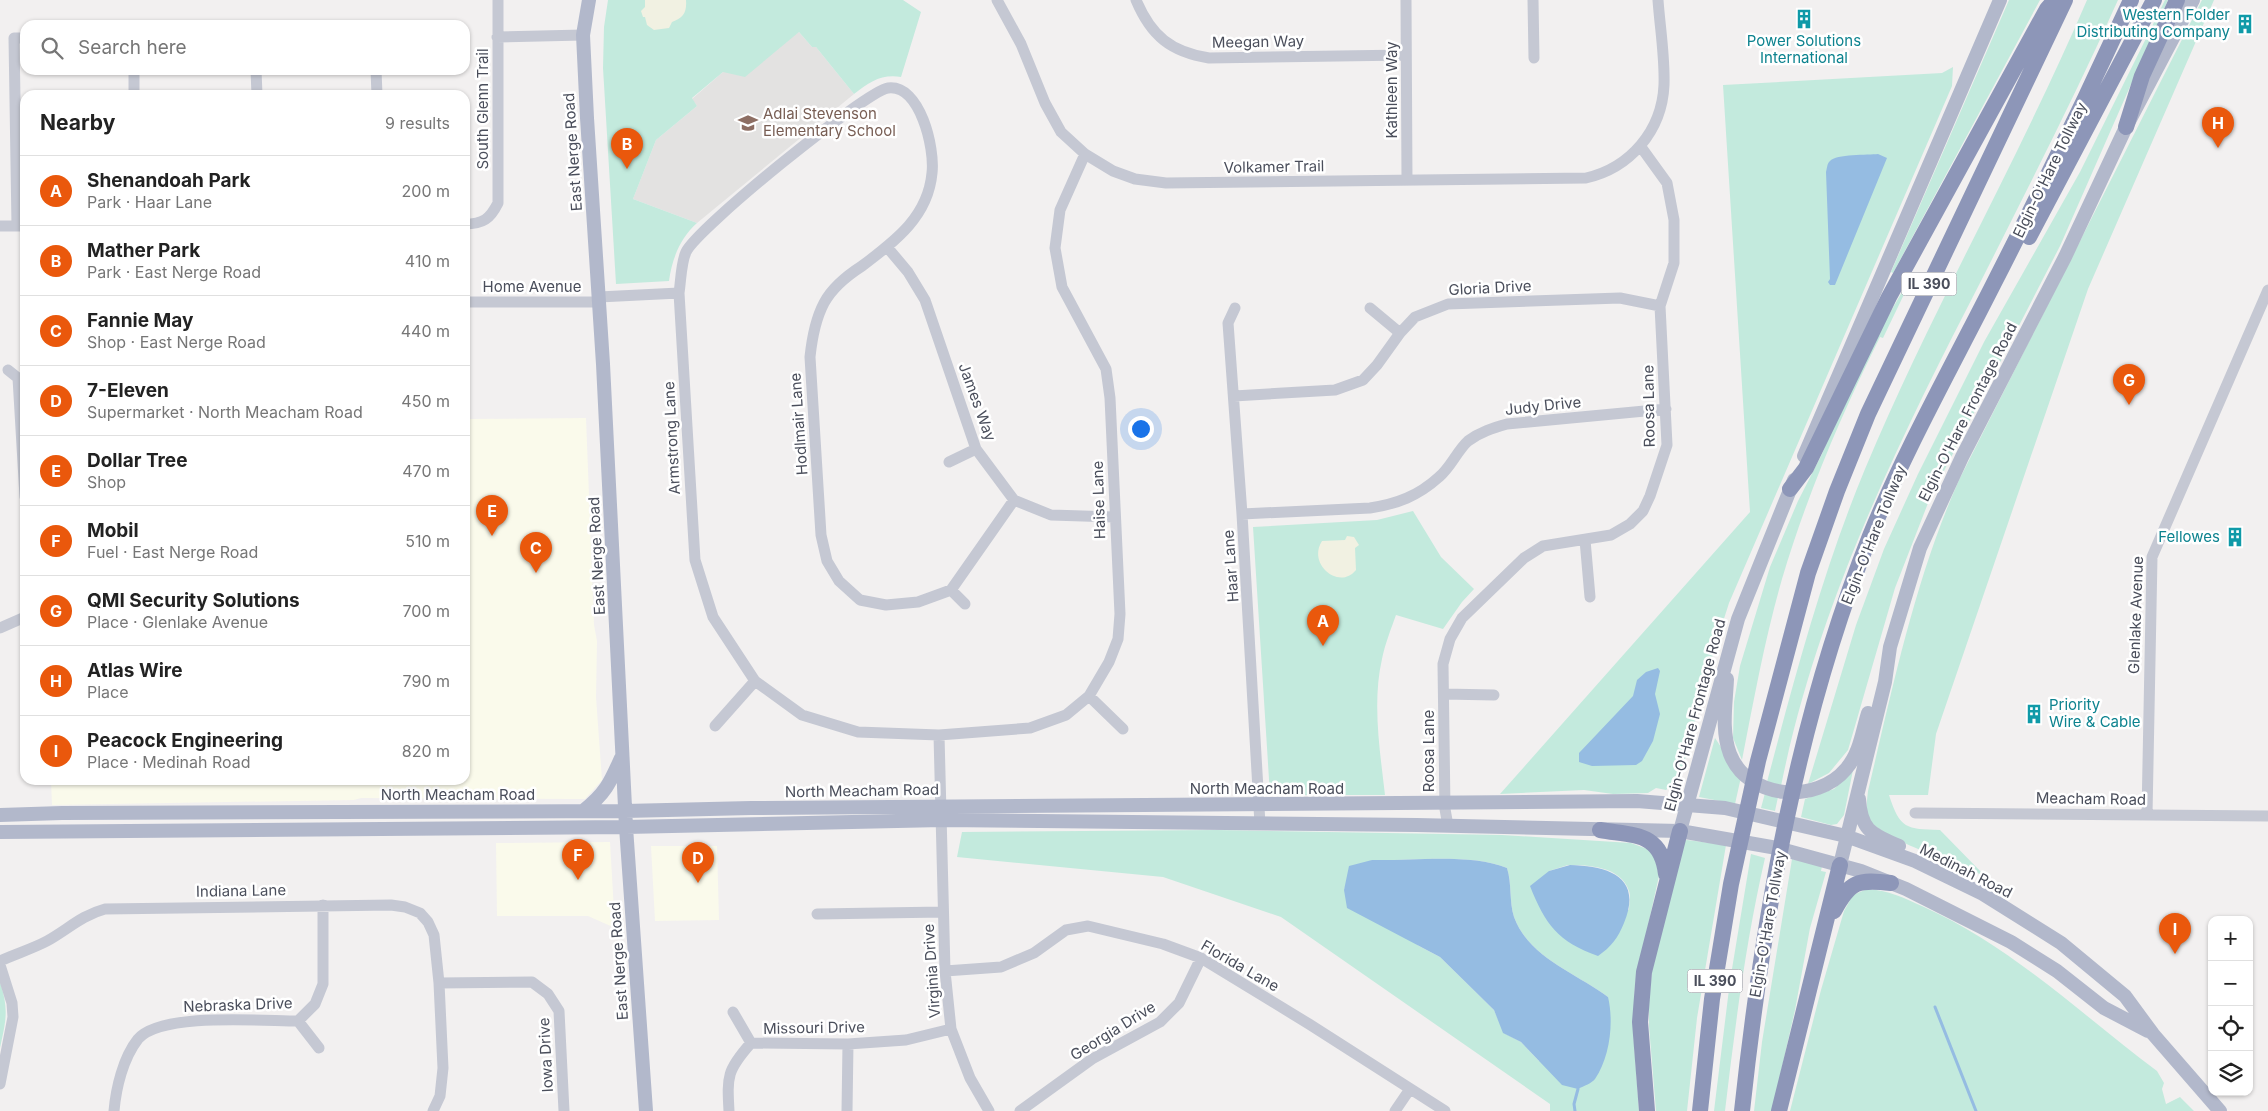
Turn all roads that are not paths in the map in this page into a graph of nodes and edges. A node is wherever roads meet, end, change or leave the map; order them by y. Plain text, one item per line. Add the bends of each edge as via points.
1 (498, 0) edge
2 (589, 0) edge
3 (997, 0) edge
4 (1136, 0) edge
5 (1406, 0) edge
6 (1533, 0) edge
7 (1658, 0) edge
8 (2000, 0) edge
9 (2055, 0) edge
10 (2065, 0) edge
11 (2131, 0) edge
12 (2154, 0) edge
13 (2177, 0) edge
14 (2193, 0) edge
15 (583, 34) junction
16 (497, 37) junction
17 (20, 38) edge
18 (1406, 55) junction
19 (1534, 58) dead end
20 (134, 75) edge
21 (256, 75) edge
22 (376, 75) edge
23 (898, 88) joint
24 (134, 90) edge
25 (257, 90) edge
26 (376, 90) edge
27 (2126, 127) junction
28 (1641, 147) junction
29 (1085, 154) junction
30 (1407, 180) junction
31 (20, 199) edge
32 (470, 224) edge
33 (0, 226) edge
34 (20, 226) edge
35 (887, 247) junction
36 (1993, 284) junction
37 (2268, 290) edge
38 (679, 293) junction
39 (599, 299) junction
40 (470, 302) edge
41 (1660, 306) junction
42 (1235, 308) dead end
43 (1370, 308) dead end
44 (1400, 333) junction
45 (8, 370) dead end
46 (1234, 396) junction
47 (1666, 409) junction
48 (20, 412) edge
49 (976, 449) junction
50 (949, 462) dead end
51 (1790, 489) junction
52 (1014, 500) junction
53 (1242, 514) junction
54 (1114, 517) junction
55 (1585, 540) junction
56 (951, 590) junction
57 (1590, 597) dead end
58 (966, 604) dead end
59 (20, 619) edge
60 (0, 628) edge
61 (1890, 647) junction
62 (1728, 656) junction
63 (755, 681) junction
64 (1444, 694) junction
65 (1494, 695) dead end
66 (1089, 696) junction
67 (714, 726) dead end
68 (1123, 730) dead end
69 (939, 735) junction
70 (622, 754) junction
71 (1859, 787) junction
72 (1445, 803) junction
73 (1687, 804) junction
74 (941, 806) junction
75 (1259, 806) junction
76 (1725, 808) joint
77 (625, 811) junction
78 (583, 812) junction
79 (1915, 813) dead end
80 (0, 815) edge
81 (2147, 815) junction
82 (2268, 816) edge
83 (942, 820) junction
84 (1260, 824) junction
85 (1448, 826) junction
86 (626, 827) junction
87 (1600, 830) junction
88 (1680, 831) junction
89 (0, 832) edge
90 (1718, 836) joint
91 (1846, 836) junction
92 (1840, 865) junction
93 (1667, 881) junction
94 (1891, 883) junction
95 (1983, 894) junction
96 (323, 905) junction
97 (943, 912) junction
98 (817, 914) dead end
99 (1824, 929) junction
100 (1201, 958) junction
101 (0, 961) edge
102 (0, 965) edge
103 (945, 971) junction
104 (439, 983) junction
105 (733, 1012) dead end
106 (298, 1020) junction
107 (952, 1029) junction
108 (2153, 1034) junction
109 (751, 1043) junction
110 (848, 1044) junction
111 (319, 1048) dead end
112 (0, 1084) edge
113 (1410, 1089) junction
114 (114, 1111) edge
115 (433, 1111) edge
116 (564, 1111) edge
117 (646, 1111) edge
118 (729, 1111) edge
119 (847, 1111) edge
120 (989, 1111) edge
121 (1020, 1111) edge
122 (1396, 1111) edge
123 (1445, 1111) edge
124 (1647, 1111) edge
125 (1700, 1111) edge
126 (1742, 1111) edge
127 (1779, 1111) edge
128 (2220, 1111) edge

1 - 16 street, South Glenn Trail
2 - 15 main road, East Nerge Road
3 - 29 street, Volkamer Trail via 1061,132
4 - 18 street, Meegan Way via 1154,31 1168,46 1188,55 1209,58
5 - 18 street, Kathleen Way
6 - 19 street
7 - 28 street, Volkamer Trail via 1664,85 1658,118
8 - 51 main road, Elgin-O'Hare Frontage Road
9 - 51 highway via 2047,8 1889,297 1806,468
10 - 125 highway, IL 390 via 1868,414 1808,573 1758,760 1738,852 1712,999
11 - 36 highway, Elgin-O'Hare Tollway / IL 390
12 - 36 highway via 2019,255
13 - 27 highway via 2142,76
14 - 27 main road, Elgin-O'Hare Frontage Road
15 - 16 street
15 - 39 main road, East Nerge Road
16 - 32 street, South Glenn Trail via 498,203 491,216 479,224
17 - 31 street via 14,38
18 - 30 street, Kathleen Way
20 - 24 street
21 - 25 street
22 - 26 street
23 - 35 street, Hodlmair Lane via 912,97 926,129 933,172 929,192 915,221
23 - 38 street, Armstrong Lane via 879,90 846,114 700,233 686,252
27 - 61 main road, Elgin-O'Hare Frontage Road via 1920,548
28 - 30 street, Volkamer Trail via 1619,166 1586,178
28 - 41 street, Roosa Lane via 1667,183 1674,220 1674,263
29 - 30 street, Volkamer Trail via 1113,171 1135,179 1166,182
29 - 54 street, Haise Lane via 1060,210 1055,248 1062,287 1106,369
33 - 34 street
35 - 49 street, James Way via 925,300
35 - 56 street, Hodlmair Lane via 846,277 825,301 814,328 810,357 822,536 827,561 838,580 860,600 886,605 918,602
36 - 126 highway, Elgin-O'Hare Tollway / IL 390 via 1898,473 1870,538 1832,645 1778,861 1757,984
37 - 81 street, Glenlake Avenue via 2152,557
38 - 39 street, Home Avenue
38 - 63 street, Armstrong Lane via 695,560 713,617
39 - 40 street, Home Avenue
39 - 70 main road, East Nerge Road
41 - 44 street, Gloria Drive via 1620,298 1448,304 1415,317
41 - 47 street, Roosa Lane
42 - 46 street, Haar Lane via 1228,323
43 - 44 street
44 - 46 street, Gloria Drive via 1363,380 1335,390
45 - 48 street via 18,378
46 - 53 street, Haar Lane
47 - 53 street, Judy Drive via 1507,424 1484,431 1468,442 1440,477 1410,498 1389,505
47 - 55 street, Roosa Lane via 1668,445 1643,511 1612,535
49 - 50 street
49 - 52 street, James Way
51 - 62 main road, Elgin-O'Hare Frontage Road via 1755,573
52 - 54 street via 1051,515
52 - 56 street
53 - 75 street, Haar Lane
54 - 66 street, Haise Lane via 1120,614 1118,639
55 - 57 street
55 - 64 street, Roosa Lane via 1543,546 1524,558 1462,618 1450,639 1443,664
56 - 58 street
59 - 60 street
61 - 62 main road via 1877,679 1856,757 1831,782 1803,793 1762,786 1748,778 1731,757 1725,722
61 - 71 main road, Elgin-O'Hare Frontage Road via 1885,682
62 - 73 main road, Elgin-O'Hare Frontage Road
63 - 67 street
63 - 69 street, Armstrong Lane via 802,715 858,732
64 - 65 street
64 - 72 street, Roosa Lane
66 - 68 street
66 - 69 street, Haise Lane via 1066,715 1030,728
69 - 74 street, Virginia Drive
70 - 77 main road, East Nerge Road
70 - 78 main road via 609,787
71 - 91 main road, Elgin-O'Hare Frontage Road
71 - 95 main road via 1861,812 1868,831 1964,875
72 - 73 main road, North Meacham Road via 1637,801
72 - 75 main road, North Meacham Road
72 - 85 street, Roosa Lane
73 - 76 main road, North Meacham Road
73 - 88 main road, Elgin-O'Hare Frontage Road
74 - 75 main road, North Meacham Road
74 - 77 main road, North Meacham Road
74 - 83 street, Virginia Drive
75 - 84 street, Haar Lane
76 - 91 main road, Medinah Road
77 - 78 main road, North Meacham Road
77 - 86 main road, East Nerge Road
78 - 80 main road, North Meacham Road via 82,812
79 - 81 street, Meacham Road
81 - 82 street, Meacham Road
83 - 84 main road, North Meacham Road
83 - 86 main road, North Meacham Road
83 - 97 street, Virginia Drive
84 - 85 main road, North Meacham Road
85 - 87 main road, North Meacham Road
86 - 89 main road, North Meacham Road
86 - 117 main road, East Nerge Road
87 - 88 main road, North Meacham Road
87 - 93 highway via 1652,842 1661,851
88 - 90 main road, North Meacham Road
88 - 93 highway
90 - 92 main road, Medinah Road
91 - 92 main road, Elgin-O'Hare Frontage Road
91 - 95 main road, Medinah Road via 1915,861
92 - 94 main road, Medinah Road
92 - 99 highway
93 - 124 highway via 1650,945 1642,994 1640,1022
94 - 99 highway via 1860,881 1849,887
94 - 108 main road, Medinah Road via 2010,942 2104,1008
95 - 108 main road, Medinah Road via 2061,943 2125,996
96 - 101 street, Indiana Lane via 105,909 93,912 48,941
96 - 104 street, Indiana Lane via 391,905 420,913 434,935
96 - 106 street, Nebraska Drive via 322,984 315,1004
97 - 98 street
97 - 103 street, Virginia Drive
99 - 127 highway
100 - 103 street, Florida Lane via 1163,944 1088,926 1066,930 1034,953 1001,967
100 - 113 street, Florida Lane
100 - 121 street, Georgia Drive via 1179,1003 1160,1022 1092,1059
102 - 112 street via 12,1002 13,1017
103 - 107 street, Virginia Drive
104 - 115 street, Indiana Lane via 443,1068 440,1096
104 - 116 street, Iowa Drive via 532,982 548,994 559,1011
105 - 109 street
106 - 111 street
106 - 114 street, Nebraska Drive via 184,1021 159,1026 139,1039 126,1061
107 - 110 street, Missouri Drive via 906,1040
107 - 120 street, Virginia Drive via 970,1078
108 - 128 main road, Medinah Road
109 - 110 street, Missouri Drive
109 - 118 street, Missouri Drive via 733,1063 728,1083
110 - 119 street
113 - 122 street
113 - 123 street, Florida Lane

